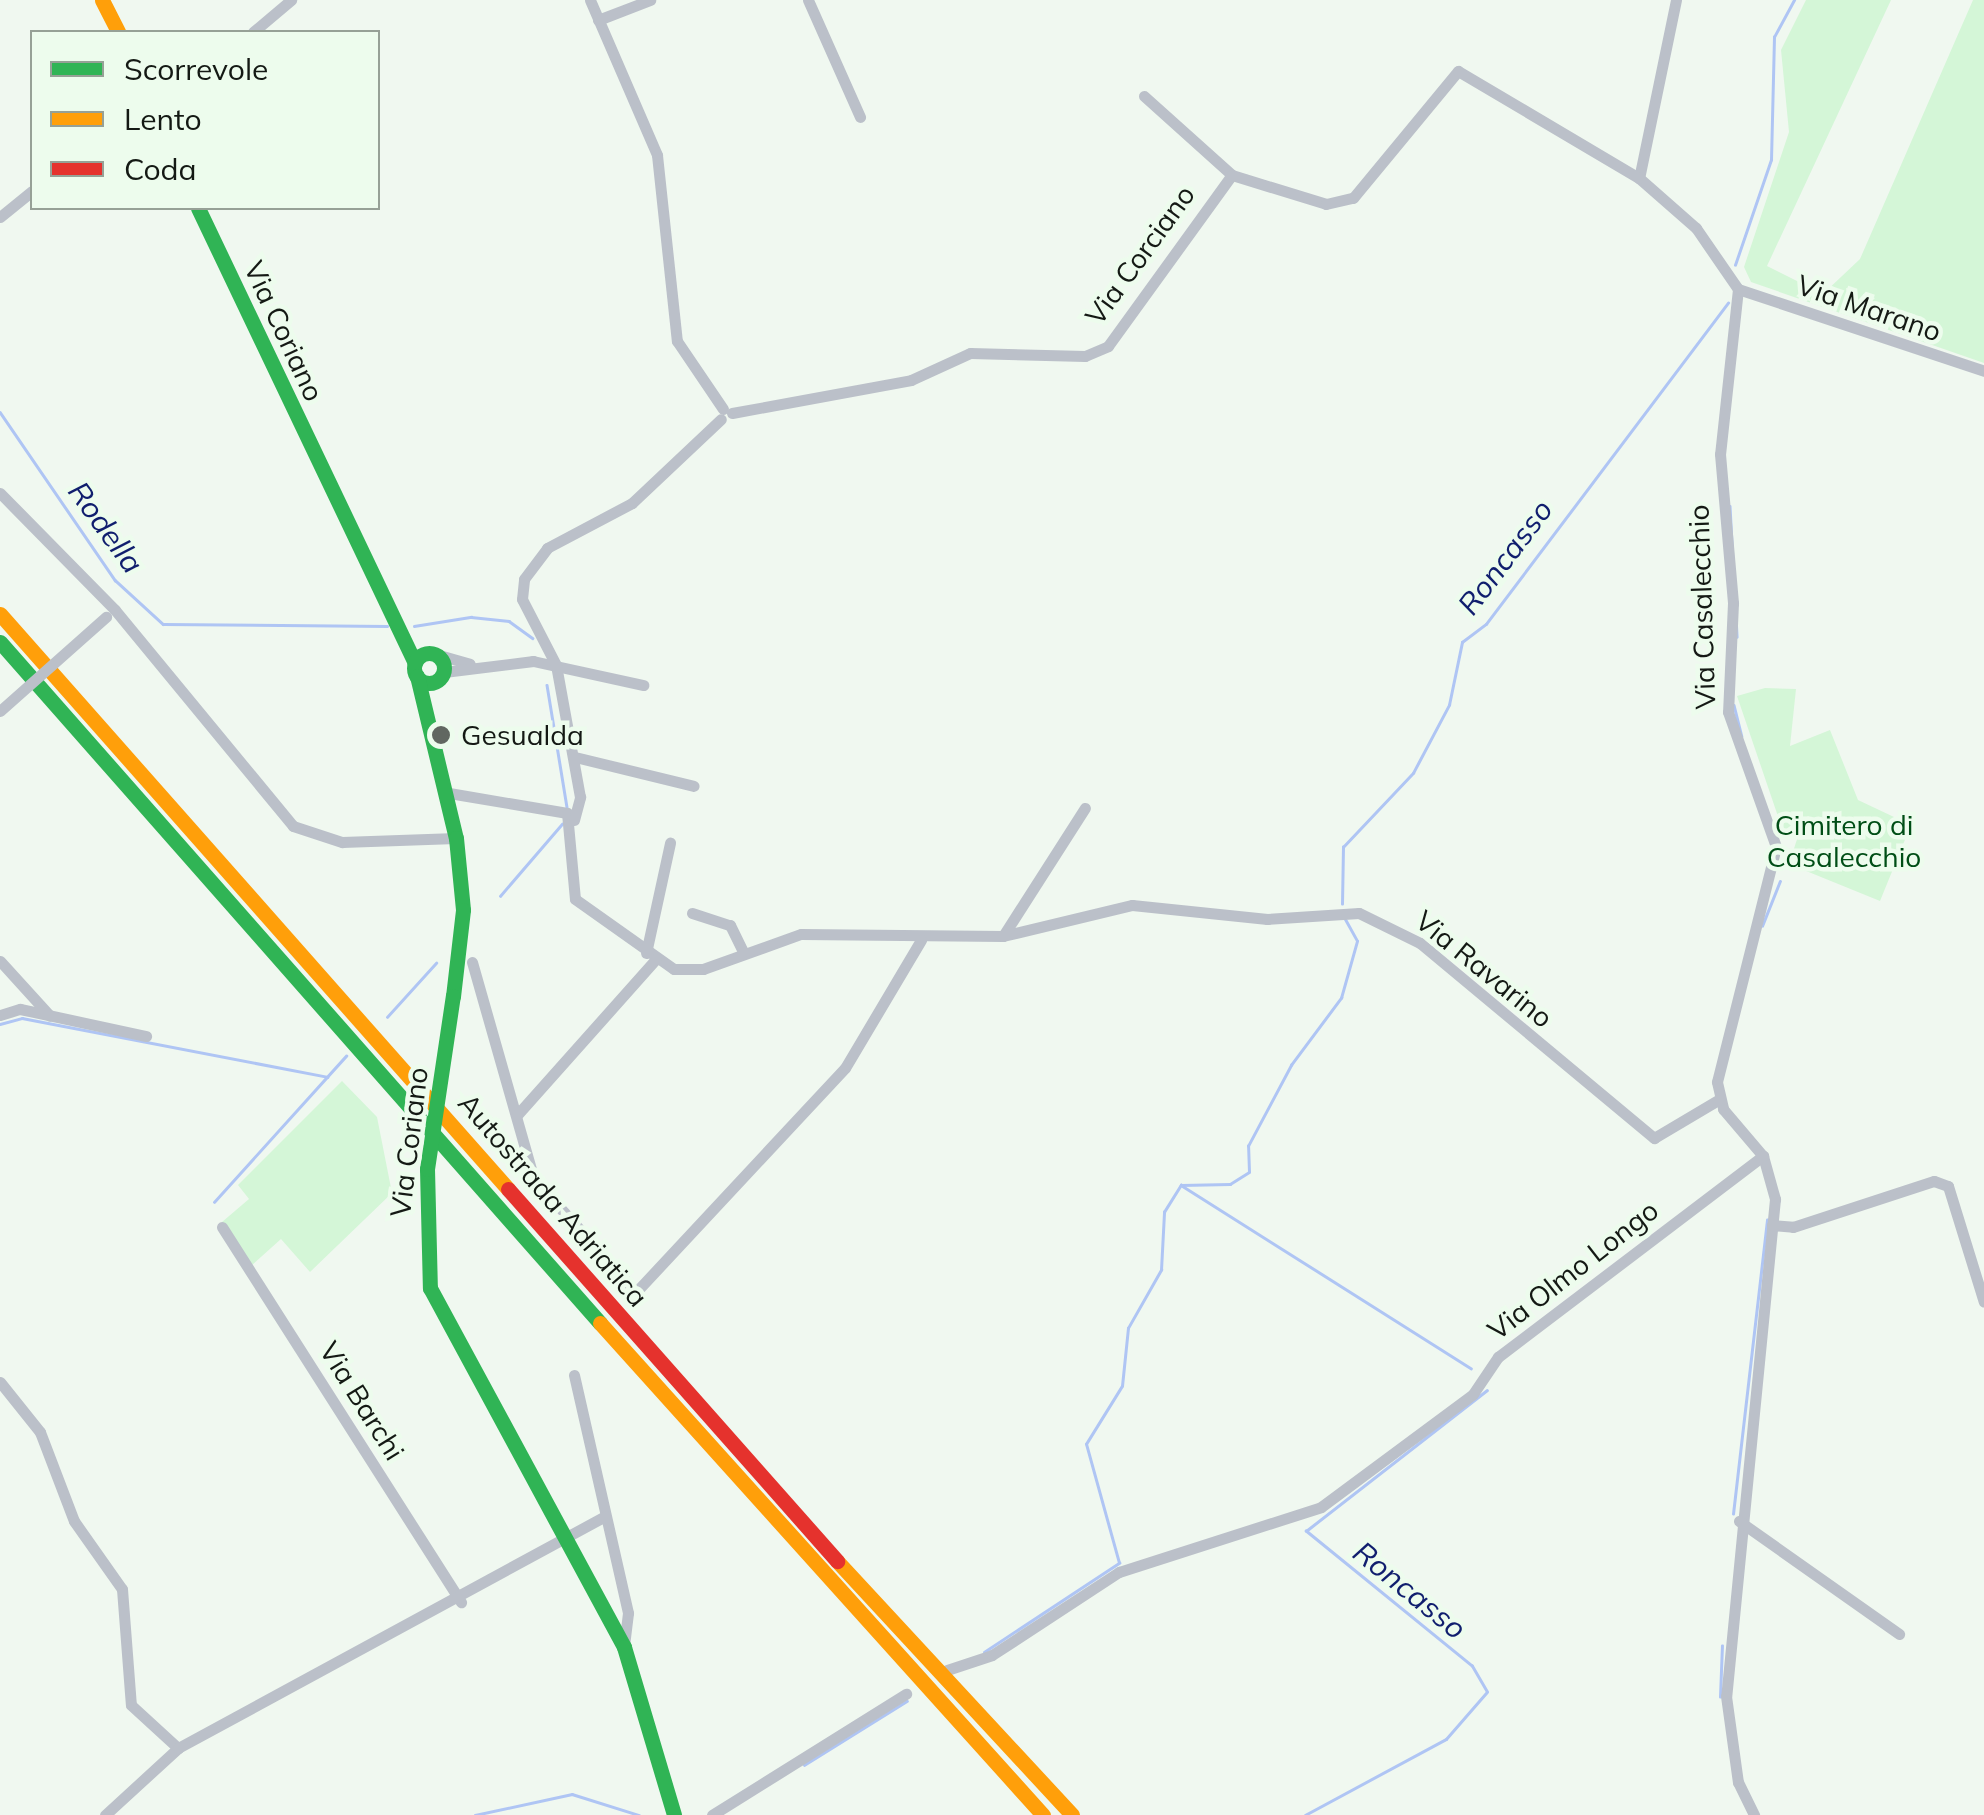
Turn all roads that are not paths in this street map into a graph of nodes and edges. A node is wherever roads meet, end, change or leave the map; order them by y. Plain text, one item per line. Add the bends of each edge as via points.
1 (102, 0) edge
2 (290, 0) edge
3 (590, 0) edge
4 (650, 0) edge
5 (808, 0) edge
6 (1676, 0) edge
7 (598, 20) junction
8 (117, 30) edge
9 (255, 30) edge
10 (1144, 96) dead end
11 (860, 118) dead end
12 (1232, 175) junction
13 (1639, 178) junction
14 (30, 193) edge
15 (199, 210) edge
16 (0, 217) edge
17 (1738, 289) junction
18 (1984, 371) edge
19 (725, 414) junction
20 (0, 492) edge
21 (111, 613) junction
22 (0, 614) edge
23 (402, 638) junction
24 (0, 642) edge
25 (434, 654) junction
26 (470, 664) junction
27 (556, 665) junction
28 (416, 670) junction
29 (441, 676) junction
30 (642, 685) dead end
31 (0, 711) edge
32 (431, 716) junction
33 (575, 758) junction
34 (694, 786) dead end
35 (449, 792) junction
36 (1085, 808) dead end
37 (574, 820) junction
38 (456, 838) junction
39 (670, 842) dead end
40 (692, 914) dead end
41 (1002, 936) junction
42 (921, 940) junction
43 (744, 952) junction
44 (651, 956) junction
45 (0, 961) edge
46 (472, 962) dead end
47 (0, 1014) edge
48 (50, 1016) junction
49 (146, 1036) dead end
50 (1718, 1100) junction
51 (516, 1115) junction
52 (1763, 1156) junction
53 (1772, 1225) junction
54 (222, 1227) dead end
55 (1984, 1302) edge
56 (574, 1375) dead end
57 (0, 1382) edge
58 (606, 1516) junction
59 (1739, 1521) junction
60 (561, 1537) junction
61 (460, 1602) junction
62 (1899, 1634) dead end
63 (624, 1647) junction
64 (947, 1670) dead end
65 (906, 1694) dead end
66 (178, 1748) junction
67 (105, 1815) edge
68 (674, 1815) edge
69 (712, 1815) edge
70 (1043, 1815) edge
71 (1072, 1815) edge
72 (1754, 1815) edge

1 - 8 main road
2 - 9 street
3 - 7 street
4 - 7 street
5 - 11 street
6 - 13 street
7 - 19 street via 657,155 677,340
10 - 12 street, Via Corciano
12 - 13 street, Via Corciano via 1326,204 1352,198 1458,71 1614,171
12 - 19 street, Via Corciano via 1108,346 1085,356 970,353 910,380
13 - 17 street via 1696,228
14 - 16 street
15 - 23 main road, Via Coriano
17 - 18 street, Via Marano
17 - 50 street, Via Casalecchio via 1720,454 1733,603 1728,712 1772,826 1776,867 1736,982
19 - 27 street via 632,502 531,565 522,599
20 - 21 street
21 - 31 street, bridge
21 - 38 street via 293,826 342,842
22 - 71 main road, Autostrada Adriatica via 921,1656
23 - 25 main road
23 - 28 main road, Via Coriano
24 - 70 main road, Autostrada Adriatica via 943,1714
25 - 26 street
25 - 28 main road
25 - 29 main road
26 - 27 street
26 - 29 street
27 - 30 street
27 - 33 street
28 - 29 main road
28 - 32 main road, Via Coriano
29 - 32 main road, Via Coriano
32 - 35 main road, Via Coriano
33 - 34 street
33 - 37 street
35 - 37 street
35 - 38 main road, Via Coriano
36 - 41 street
37 - 44 street, Via Ravarino via 575,900
38 - 60 main road, Via Coriano, bridge via 463,910 426,1169 430,1288
39 - 44 street
40 - 43 street via 730,925
41 - 42 street, Via Ravarino
41 - 50 street, Via Ravarino via 1132,904 1267,919 1359,913 1420,942 1654,1138
42 - 43 street, Via Ravarino via 801,934
42 - 51 street via 845,1068 646,1286 629,1290 540,1189
43 - 44 street, Via Ravarino via 690,971
44 - 51 street
45 - 48 street
46 - 51 street
47 - 48 street
48 - 49 street
50 - 52 street
52 - 53 street
52 - 64 street, Via Olmo Longo via 1498,1357 1473,1394 1321,1507 1120,1572 992,1655
53 - 55 street via 1792,1227 1934,1181 1948,1186
53 - 59 street
54 - 61 street, Via Barchi
56 - 58 street, Via Coriano
57 - 66 street via 40,1432 74,1522 122,1589 131,1705
58 - 60 street
58 - 63 street, Via Coriano via 628,1613
59 - 62 street
59 - 72 street via 1726,1696 1738,1782
60 - 61 street
60 - 63 main road, Via Coriano
61 - 66 street
63 - 68 main road, Via Coriano
65 - 69 street
66 - 67 street

